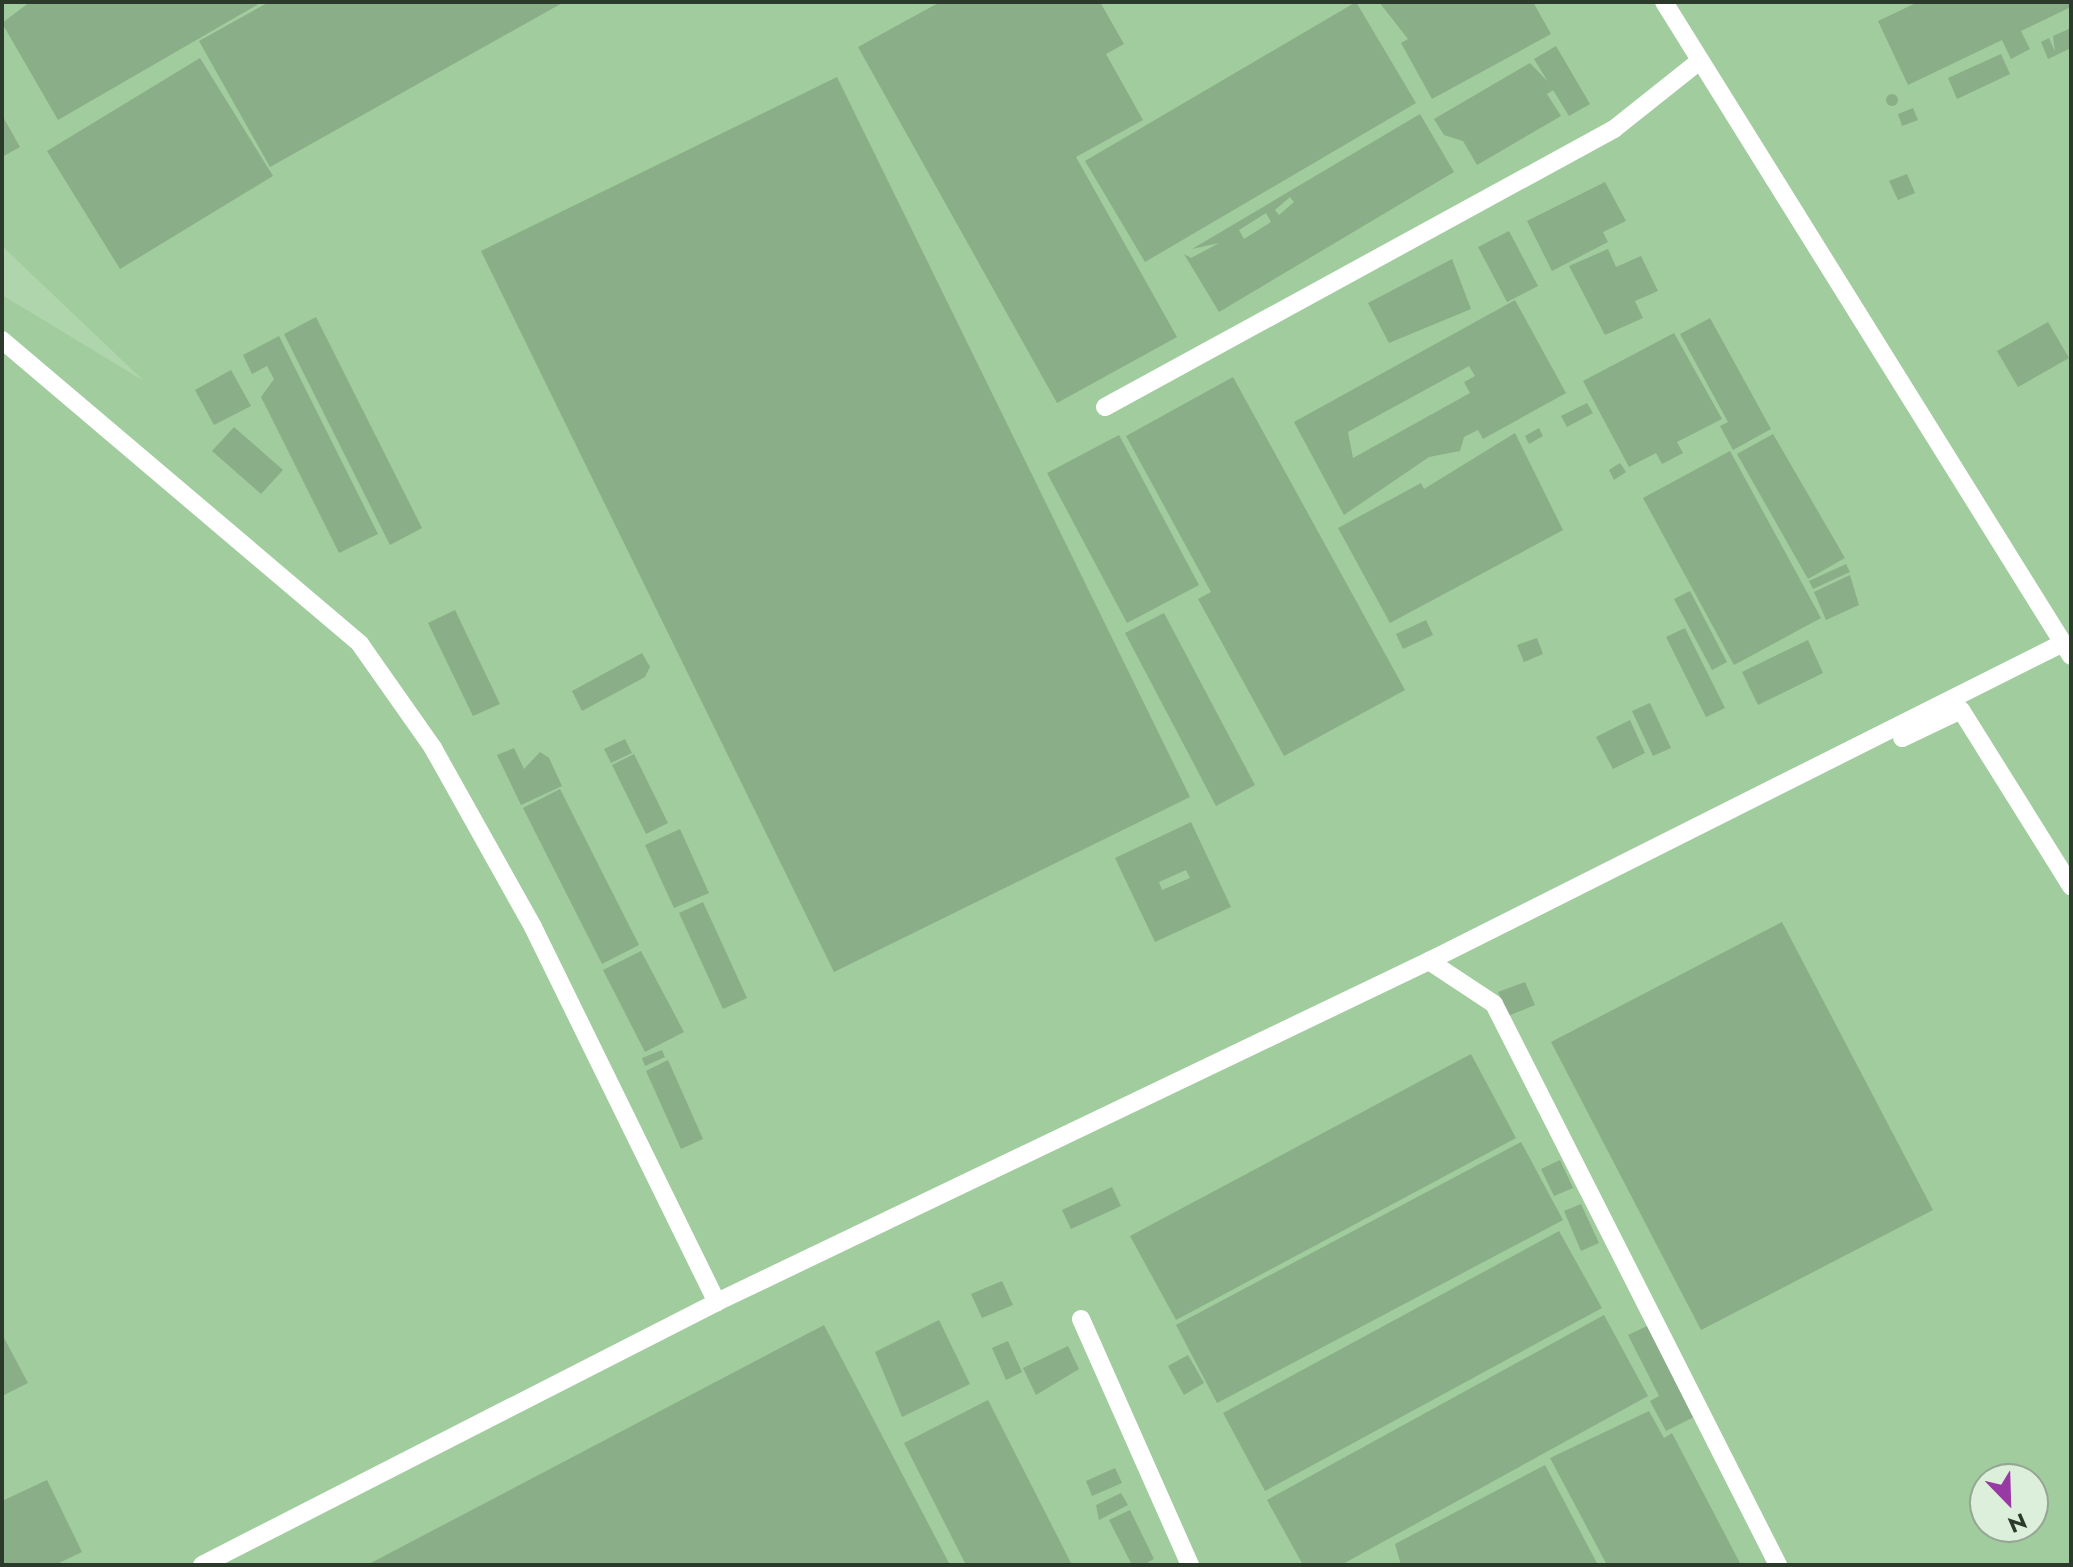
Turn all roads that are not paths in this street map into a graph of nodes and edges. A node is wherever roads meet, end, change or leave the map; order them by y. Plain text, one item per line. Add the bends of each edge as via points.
1 (1664, 2) edge
2 (1697, 63) junction
3 (2, 340) edge
4 (1105, 407) dead end
5 (2067, 650) edge
6 (2071, 886) edge
7 (1429, 961) junction
8 (717, 1302) junction
9 (1081, 1319) dead end
10 (202, 1565) edge
11 (1190, 1565) edge
12 (1778, 1565) edge

1 - 2 lane
2 - 4 lane via 1614,129
2 - 5 lane
3 - 8 lane via 360,644 433,748 533,927
5 - 7 lane
6 - 7 lane via 1961,710
7 - 8 lane
7 - 12 lane via 1494,1004
8 - 10 lane
9 - 11 lane

